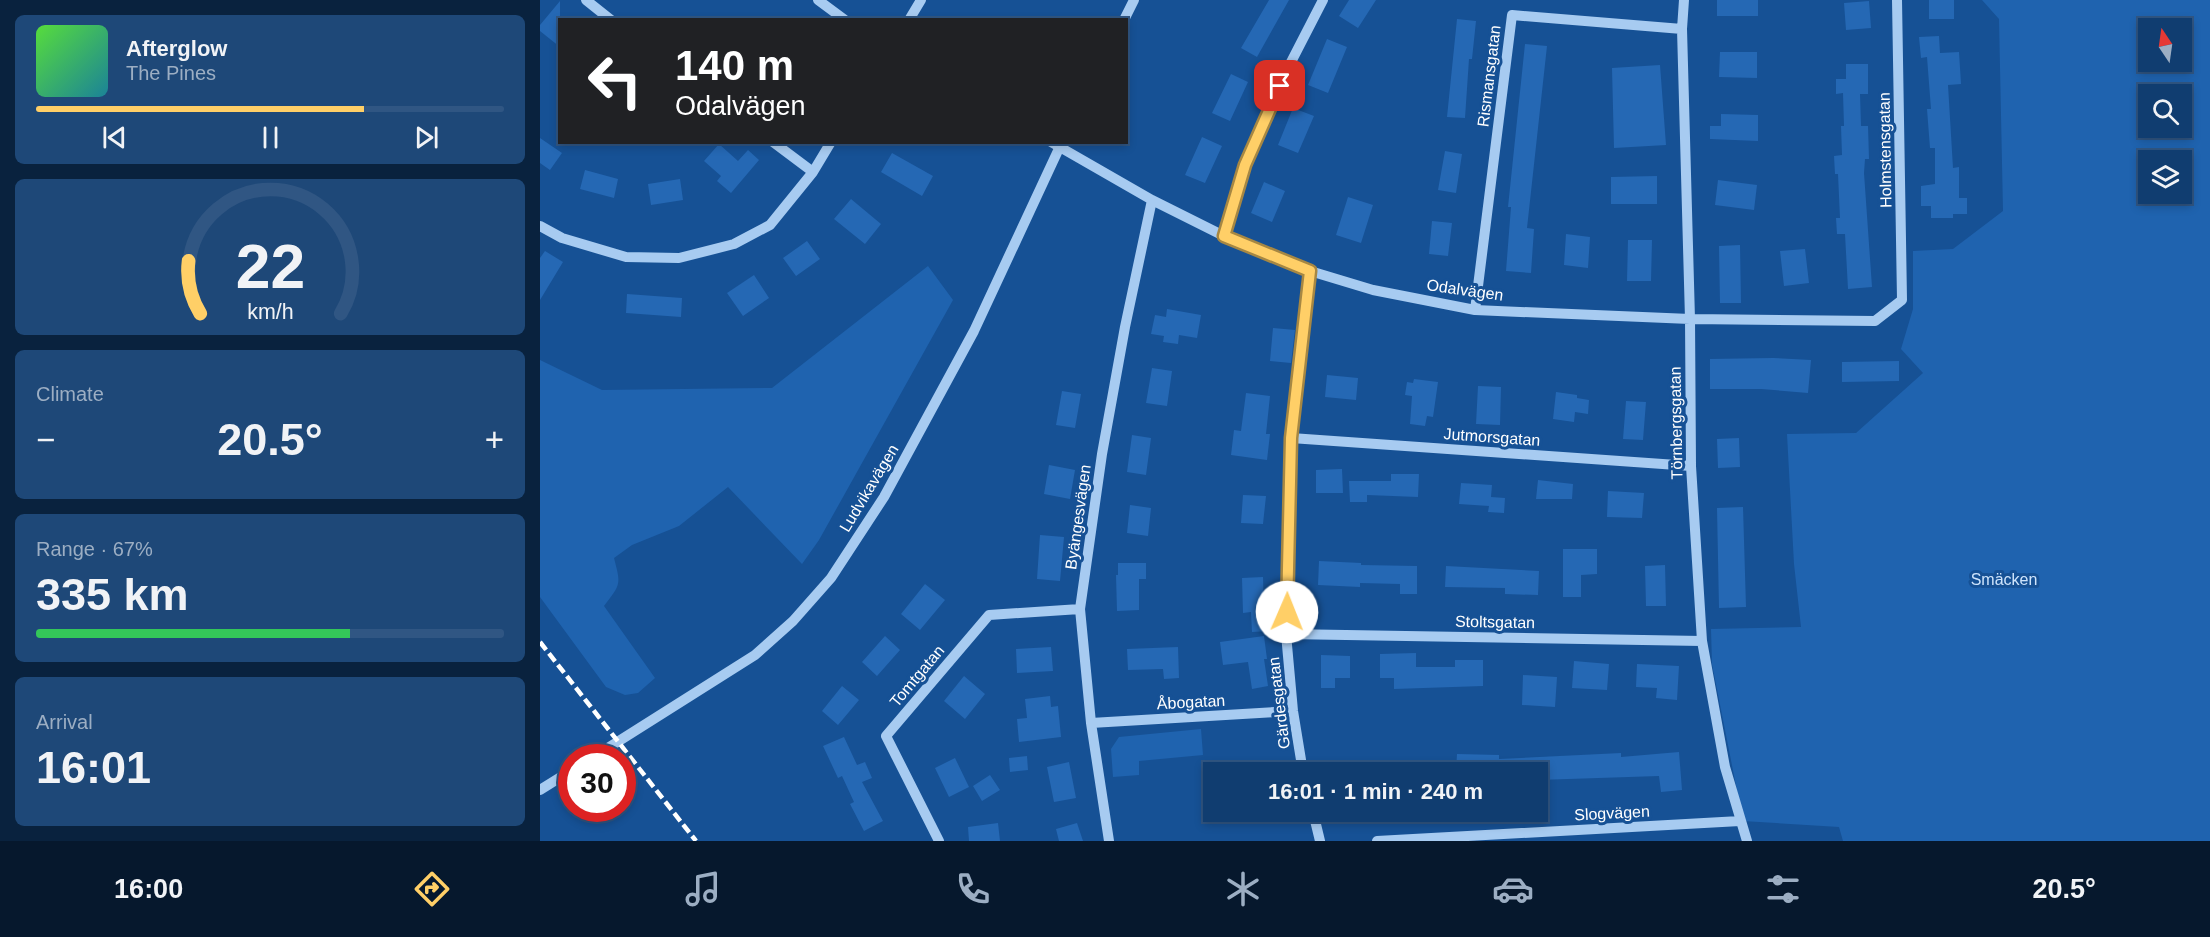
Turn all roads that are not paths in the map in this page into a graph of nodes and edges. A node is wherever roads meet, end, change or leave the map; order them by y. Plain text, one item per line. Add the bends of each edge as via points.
1 (586, 0) edge
2 (818, 0) edge
3 (921, 0) edge
4 (1134, 0) edge
5 (1323, 0) edge
6 (1684, 0) edge
7 (1897, 0) edge
8 (608, 18) edge
9 (842, 18) edge
10 (910, 18) edge
11 (1125, 18) edge
12 (1682, 29) junction
13 (776, 144) edge
14 (830, 144) edge
15 (1057, 144) edge
16 (813, 172) junction
17 (1152, 200) junction
18 (540, 226) edge
19 (1224, 236) junction
20 (1310, 271) junction
21 (1902, 300) joint
22 (1475, 310) junction
23 (1690, 319) junction
24 (1291, 438) junction
25 (1691, 466) junction
26 (1080, 609) junction
27 (1286, 634) junction
28 (1702, 641) junction
29 (1293, 711) junction
30 (1091, 723) junction
31 (614, 744) edge
32 (1301, 762) edge
33 (558, 779) edge
34 (540, 790) edge
35 (1740, 821) junction
36 (1315, 822) edge
37 (939, 841) edge
38 (1109, 841) edge
39 (1320, 841) edge
40 (1377, 841) edge
41 (1747, 841) edge

1 - 8 street
2 - 9 street
3 - 10 street
4 - 11 street
5 - 19 street via 1245,165
6 - 12 street, Törnbergsgatan
7 - 21 street, Holmstensgatan
12 - 22 street, Rismansgatan via 1512,15
12 - 23 street, Törnbergsgatan
13 - 16 street
14 - 16 street
15 - 17 street, Odalvägen
15 - 31 street, Ludvikavägen via 974,331 884,496 831,578 755,655
16 - 18 street via 770,225 734,244 679,258 626,257 562,238
17 - 19 street, Odalvägen
17 - 26 street, Byängesvägen via 1106,431
19 - 20 street, Odalvägen
20 - 22 street, Odalvägen via 1373,290
20 - 24 street, Gärdesgatan
21 - 23 street, Odalvägen via 1875,321
22 - 23 street, Odalvägen
23 - 25 street, Törnbergsgatan
24 - 25 street, Jutmorsgatan
24 - 27 street, Gärdesgatan
25 - 28 street, Törnbergsgatan
26 - 30 street, Byängesvägen
26 - 37 street, Tomtgatan via 989,615 886,736
27 - 28 street, Stoltsgatan
27 - 29 street, Gärdesgatan
28 - 35 street, Törnbergsgatan via 1725,767
29 - 30 street, Åbogatan
29 - 32 street, Gärdesgatan
30 - 38 street, Byängesvägen
33 - 34 street
35 - 40 street, Slogvägen
35 - 41 street, Törnbergsgatan
36 - 39 street

